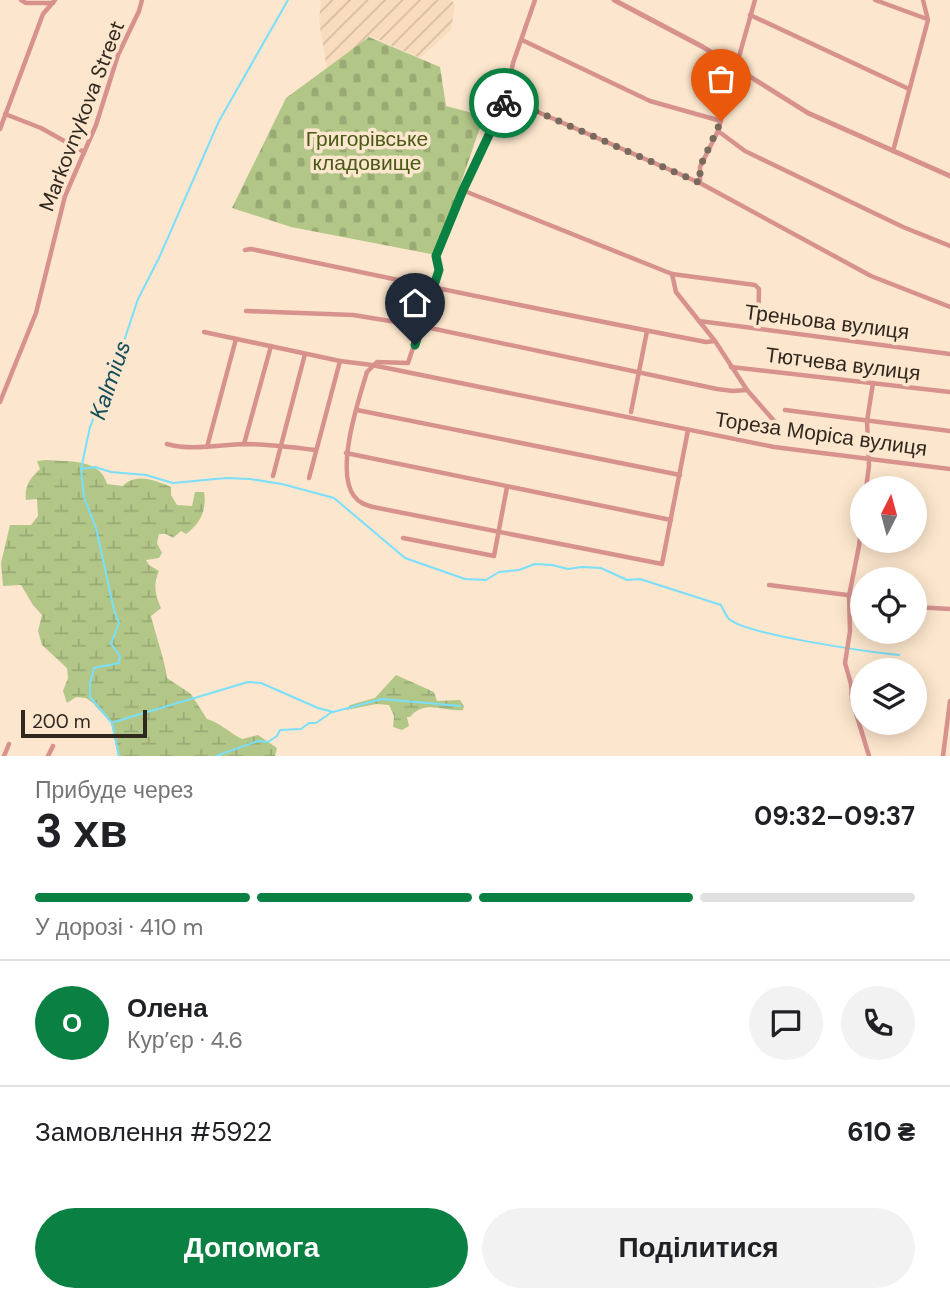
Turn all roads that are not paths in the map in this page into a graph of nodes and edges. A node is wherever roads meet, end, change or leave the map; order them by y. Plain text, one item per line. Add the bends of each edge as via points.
1 (21, 0) edge
2 (142, 0) edge
3 (535, 0) edge
4 (614, 0) edge
5 (755, 0) edge
6 (874, 0) edge
7 (923, 0) edge
8 (54, 1) edge
9 (750, 15) junction
10 (928, 20) junction
11 (522, 40) junction
12 (735, 67) junction
13 (909, 89) junction
14 (506, 98) junction
15 (5, 114) junction
16 (721, 121) junction
17 (0, 129) edge
18 (718, 131) junction
19 (893, 151) junction
20 (84, 152) junction
21 (950, 176) edge
22 (700, 183) junction
23 (463, 190) junction
24 (950, 246) edge
25 (245, 250) dead end
26 (672, 274) junction
27 (433, 288) junction
28 (950, 307) edge
29 (246, 311) dead end
30 (699, 321) junction
31 (421, 326) junction
32 (758, 329) junction
33 (647, 331) junction
34 (204, 332) dead end
35 (236, 339) junction
36 (715, 341) junction
37 (271, 346) junction
38 (305, 354) junction
39 (950, 354) edge
40 (340, 361) junction
41 (372, 365) junction
42 (731, 367) junction
43 (639, 373) junction
44 (873, 383) junction
45 (747, 390) junction
46 (950, 393) edge
47 (1, 399) edge
48 (358, 410) junction
49 (785, 410) dead end
50 (631, 412) dead end
51 (867, 421) junction
52 (776, 423) dead end
53 (688, 430) junction
54 (950, 431) edge
55 (166, 444) dead end
56 (244, 444) junction
57 (281, 445) junction
58 (207, 447) junction
59 (315, 450) junction
60 (346, 453) junction
61 (868, 458) junction
62 (950, 469) edge
63 (680, 475) junction
64 (273, 476) dead end
65 (867, 476) edge
66 (309, 478) dead end
67 (507, 487) junction
68 (671, 520) junction
69 (500, 533) junction
70 (404, 538) dead end
71 (858, 553) edge
72 (769, 585) dead end
73 (849, 596) junction
74 (927, 608) edge
75 (950, 609) edge
76 (950, 701) edge
77 (9, 744) dead end
78 (53, 746) dead end
79 (4, 756) edge
80 (48, 756) edge
81 (869, 756) edge
82 (943, 756) edge

1 - 8 street
2 - 20 street, Markovnykova Street
3 - 11 street
4 - 12 street
5 - 9 street
6 - 10 street
7 - 10 street
8 - 15 street via 43,14
9 - 12 street
9 - 13 street
10 - 13 street
11 - 14 street
11 - 16 street via 650,101
12 - 16 street
12 - 19 street via 808,113
13 - 19 street
14 - 22 street
14 - 23 street
15 - 17 street
15 - 20 street
16 - 18 street
18 - 22 street via 700,167
18 - 24 street via 745,151
19 - 21 street
20 - 47 street, Markovnykova Street via 65,196 36,313
22 - 28 street via 872,276
23 - 26 street
23 - 27 street via 436,256 439,270
25 - 27 street
26 - 30 street via 676,292
26 - 32 street via 758,286
27 - 31 street
27 - 33 street
29 - 31 street via 353,315
30 - 32 street, Треньова вулиця
30 - 36 street
31 - 41 street via 408,363
31 - 43 street
32 - 39 street, Треньова вулиця
33 - 36 street
33 - 43 street
34 - 35 street
35 - 37 street
35 - 58 street
36 - 42 street
37 - 38 street
37 - 56 street
38 - 40 street
38 - 57 street
40 - 41 street
40 - 59 street
41 - 48 street
41 - 53 street, Тореза Моріса вулиця
42 - 44 street, Тютчева вулиця
42 - 45 street
43 - 45 street via 717,389
43 - 50 street
44 - 46 street, Тютчева вулиця
44 - 51 street
45 - 52 street
48 - 60 street
48 - 63 street
49 - 51 street
51 - 54 street
51 - 61 street
53 - 61 street, Тореза Моріса вулиця via 774,447
53 - 63 street
55 - 58 street
56 - 57 street
56 - 58 street
57 - 59 street
57 - 64 street
59 - 66 street
60 - 67 street
60 - 69 street via 349,484 361,503
61 - 62 street, Тореза Моріса вулиця
61 - 65 street
63 - 68 street
67 - 68 street
67 - 69 street
68 - 69 street via 662,564
69 - 70 street via 496,553 491,556
71 - 73 street
72 - 73 street
73 - 81 street via 845,663
74 - 75 street
76 - 82 street
77 - 79 street
78 - 80 street

